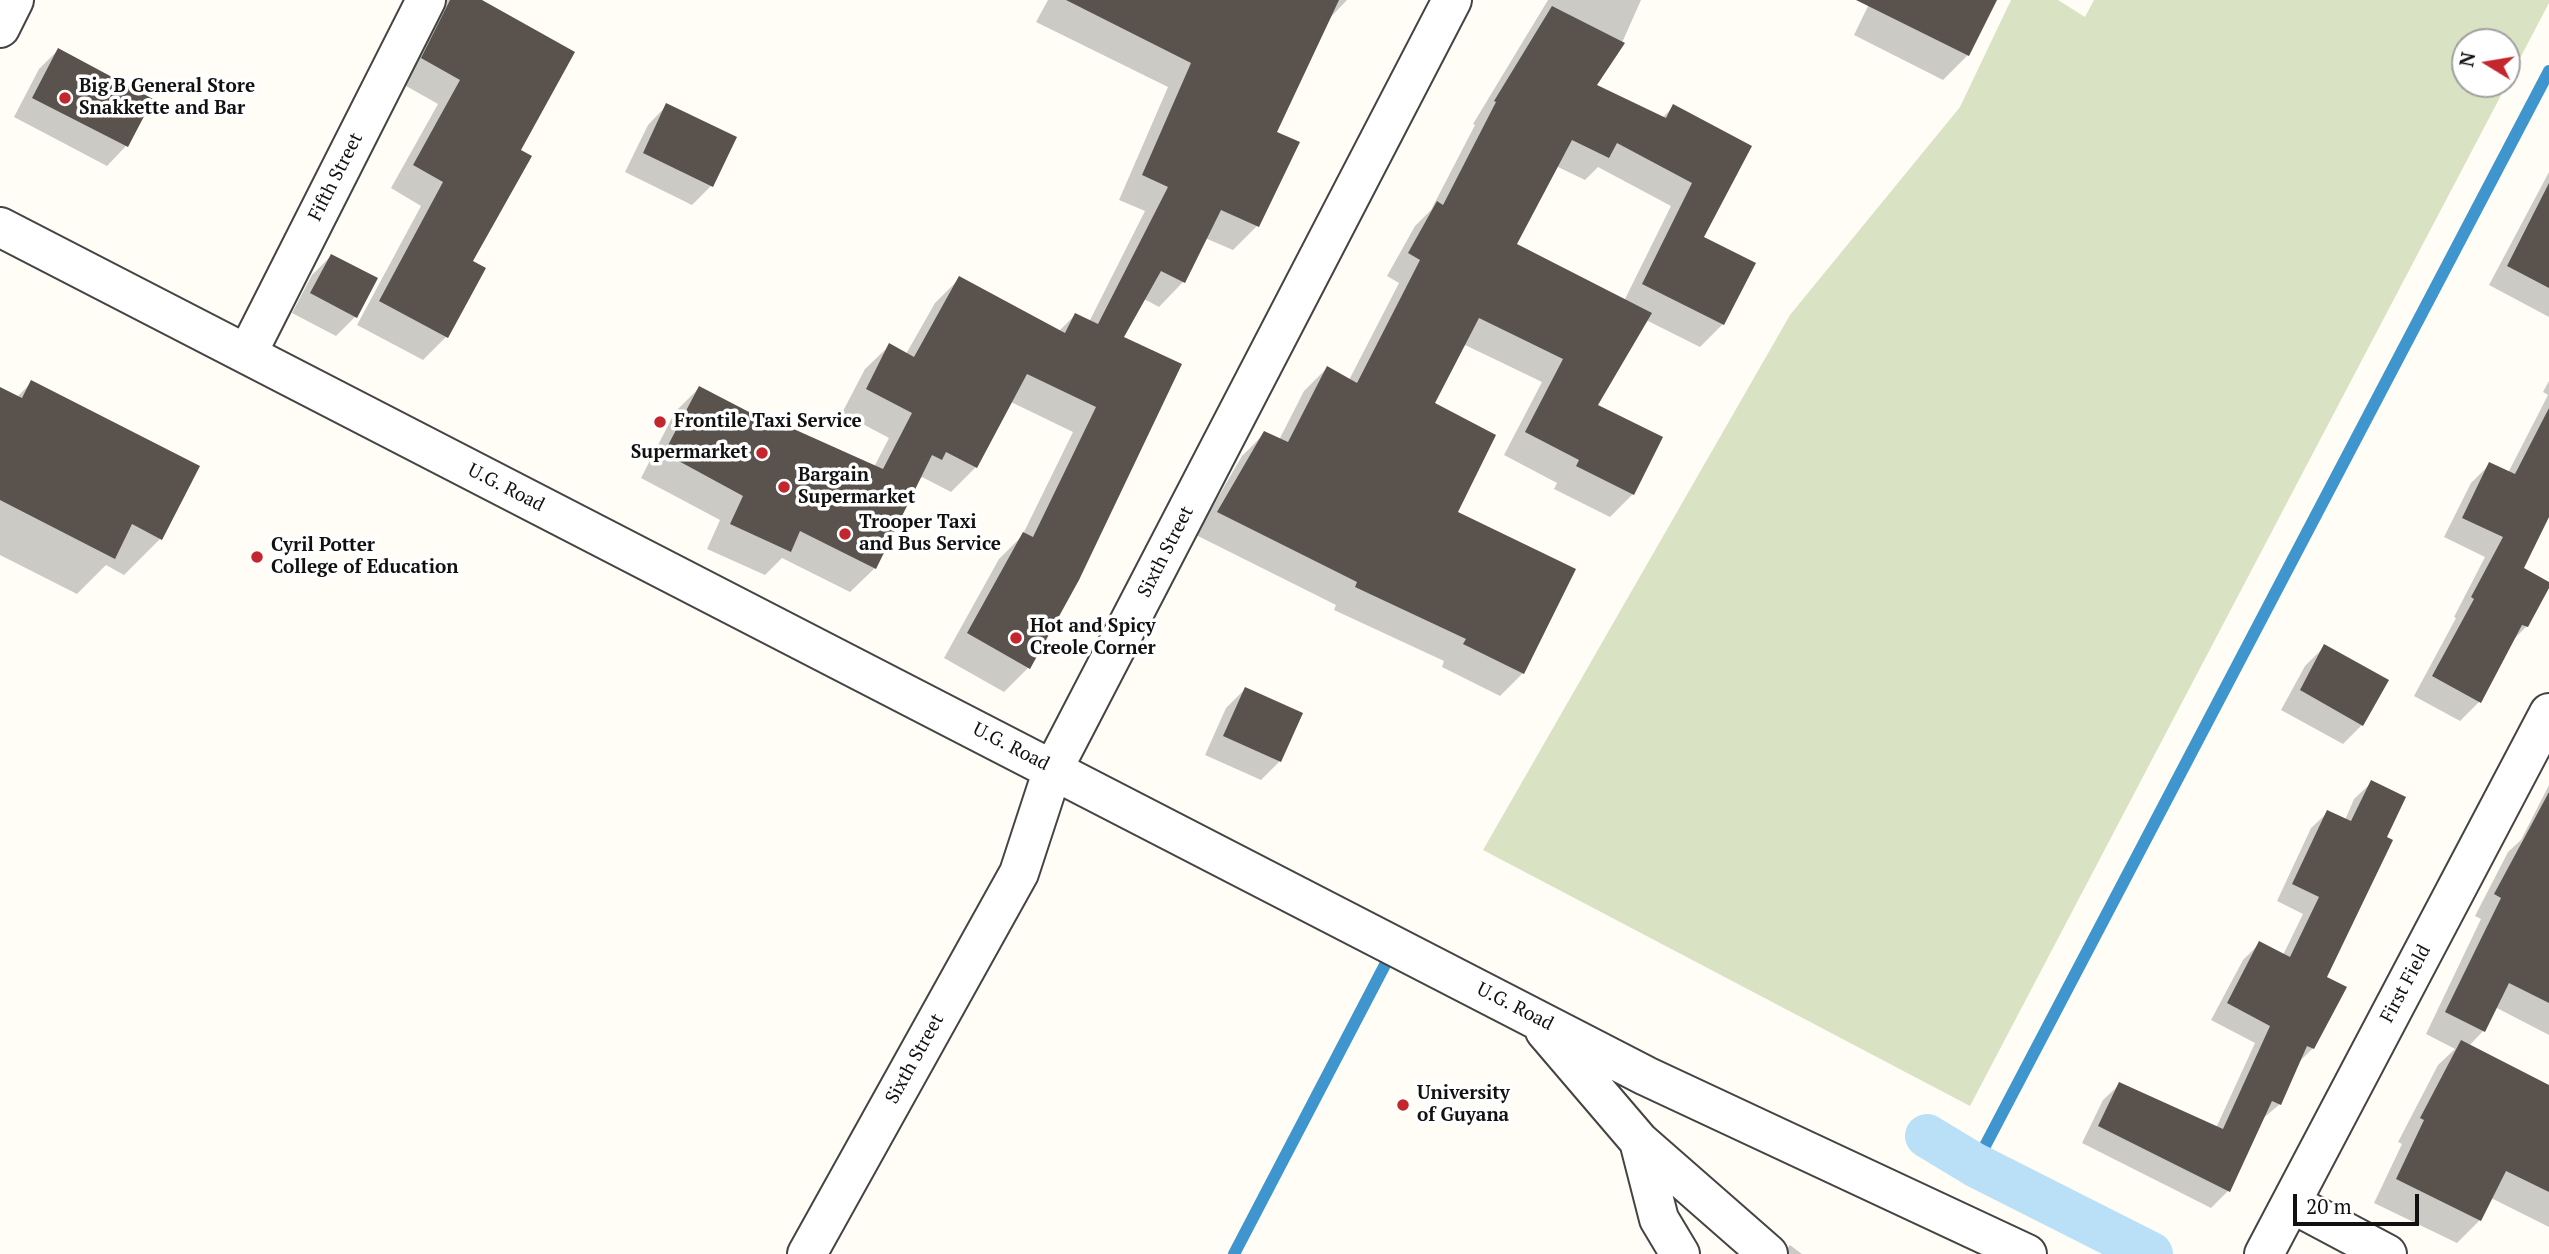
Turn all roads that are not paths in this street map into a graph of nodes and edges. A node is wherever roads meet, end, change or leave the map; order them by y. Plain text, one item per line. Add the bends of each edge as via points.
1 (14, 0) edge
2 (426, 0) edge
3 (1452, 0) edge
4 (0, 28) edge
5 (0, 227) edge
6 (247, 354) junction
7 (2549, 713) edge
8 (1053, 769) junction
9 (1533, 1016) junction
10 (1639, 1141) junction
11 (2291, 1203) junction
12 (807, 1254) edge
13 (1680, 1254) edge
14 (1768, 1254) edge
15 (2027, 1254) edge
16 (2264, 1254) edge
17 (2387, 1254) edge

1 - 4 street
2 - 6 street, Fifth Street
3 - 8 street, Sixth Street
5 - 6 street, U.G. Road
6 - 8 street, U.G. Road
7 - 11 street, First Field
8 - 9 street, U.G. Road
8 - 12 street, Sixth Street via 1019,873
9 - 10 street
9 - 15 street, U.G. Road via 1646,1076
10 - 13 street via 1659,1219
10 - 14 street
11 - 16 street, First Field
11 - 17 street

